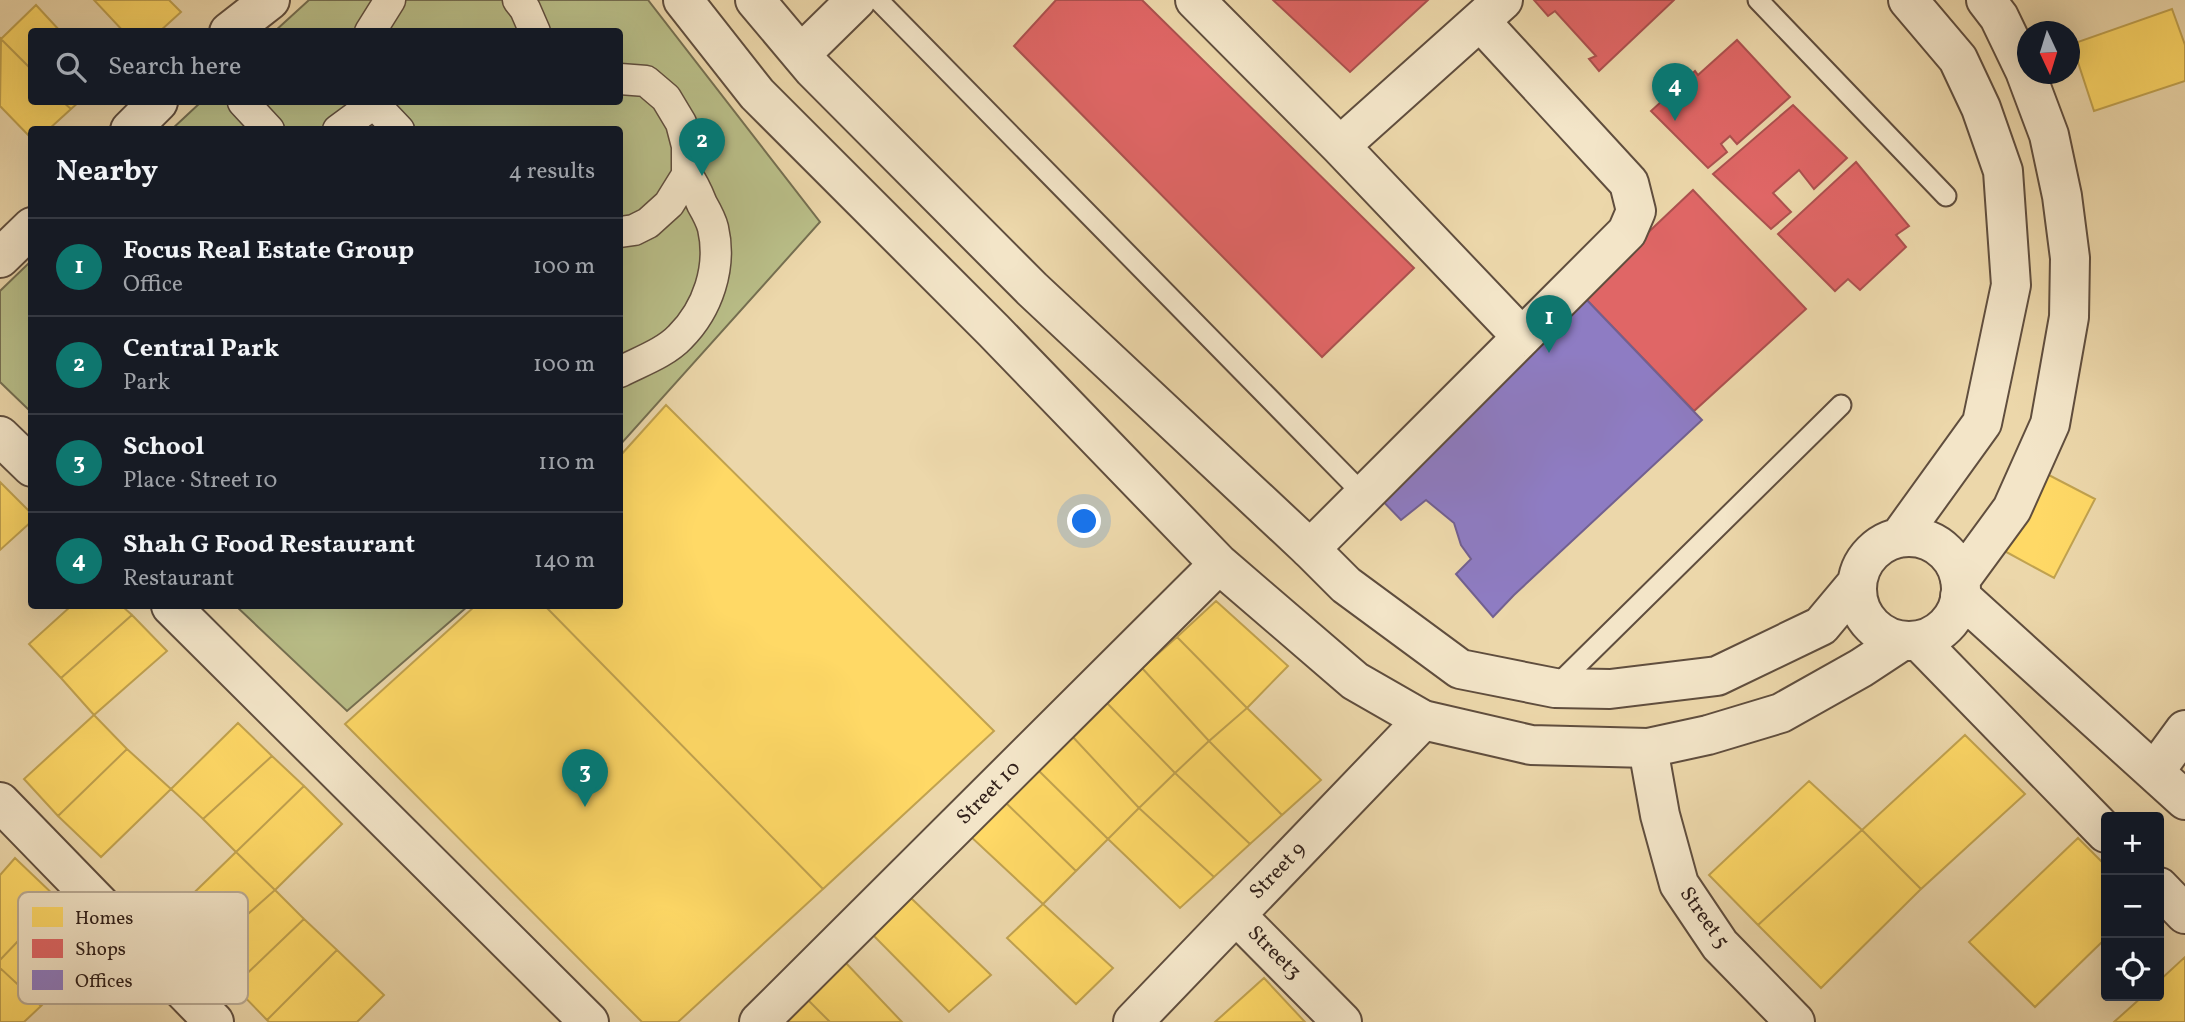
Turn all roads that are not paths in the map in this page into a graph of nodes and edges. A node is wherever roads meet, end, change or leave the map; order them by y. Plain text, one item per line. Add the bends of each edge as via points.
1 (270, 0) edge
2 (390, 0) edge
3 (518, 0) edge
4 (683, 0) edge
5 (755, 0) edge
6 (856, 0) edge
7 (878, 0) edge
8 (1758, 0) edge
9 (1908, 0) edge
10 (1986, 0) edge
11 (1199, 2) edge
12 (1491, 10) edge
13 (233, 28) edge
14 (372, 28) edge
15 (533, 28) edge
16 (801, 54) junction
17 (623, 79) edge
18 (155, 105) edge
19 (246, 105) edge
20 (372, 105) edge
21 (378, 105) edge
22 (134, 126) edge
23 (265, 126) edge
24 (343, 126) edge
25 (395, 126) edge
26 (1340, 146) junction
27 (687, 175) junction
28 (1946, 196) dead end
29 (28, 231) edge
30 (623, 232) edge
31 (0, 258) edge
32 (1032, 289) junction
33 (993, 330) junction
34 (1522, 337) junction
35 (623, 370) edge
36 (1841, 405) dead end
37 (0, 436) edge
38 (28, 463) edge
39 (1364, 495) junction
40 (1899, 538) junction
41 (1310, 549) junction
42 (1219, 564) junction
43 (1857, 583) junction
44 (1960, 588) junction
45 (174, 609) edge
46 (1910, 641) junction
47 (1555, 688) junction
48 (1423, 720) junction
49 (2185, 730) edge
50 (1648, 748) junction
51 (2155, 771) junction
52 (2185, 800) edge
53 (0, 802) edge
54 (2101, 828) edge
55 (88, 892) edge
56 (2164, 892) edge
57 (2185, 914) edge
58 (1236, 915) junction
59 (196, 1004) edge
60 (214, 1022) edge
61 (589, 1022) edge
62 (759, 1022) edge
63 (1133, 1022) edge
64 (1342, 1022) edge
65 (1796, 1022) edge

1 - 13 street
2 - 14 street
3 - 15 street
4 - 33 street via 757,94
5 - 16 street
6 - 16 street
7 - 39 lane
8 - 28 lane
9 - 40 street via 1958,59 1981,108 2003,171 2011,285 1982,423
10 - 44 street via 2025,71 2049,135 2068,246 2069,317 2050,424 2012,509
11 - 26 street
12 - 26 street
12 - 34 street via 1629,183 1636,211 1627,232
16 - 32 street
17 - 27 street via 646,81 666,98 681,123
18 - 22 street
19 - 23 street
20 - 24 street
21 - 25 street
26 - 34 street
27 - 30 street via 669,204 648,223
27 - 35 street via 713,227 716,257 711,288 698,316 679,339
29 - 31 street
32 - 33 street
32 - 41 street
33 - 42 street
34 - 39 street
36 - 47 lane
37 - 38 street
39 - 41 street
40 - 43 street via 1870,554
40 - 44 street via 1931,542 1945,551
41 - 47 street via 1346,585 1460,669
42 - 48 street via 1355,681
42 - 62 street, Street 10
43 - 46 street via 1857,600 1873,627 1886,636
43 - 47 street via 1821,626 1717,676 1610,689
44 - 46 street via 1956,612 1947,625 1934,635
44 - 51 street
45 - 61 street
46 - 50 street via 1781,713
46 - 54 street
48 - 50 street via 1531,745
48 - 58 street, Street 9
49 - 51 street
50 - 65 street, Street 5 via 1679,884 1720,945
51 - 52 street
53 - 55 street
56 - 57 street
58 - 63 street, Street 9
58 - 64 street, Street3
59 - 60 street

